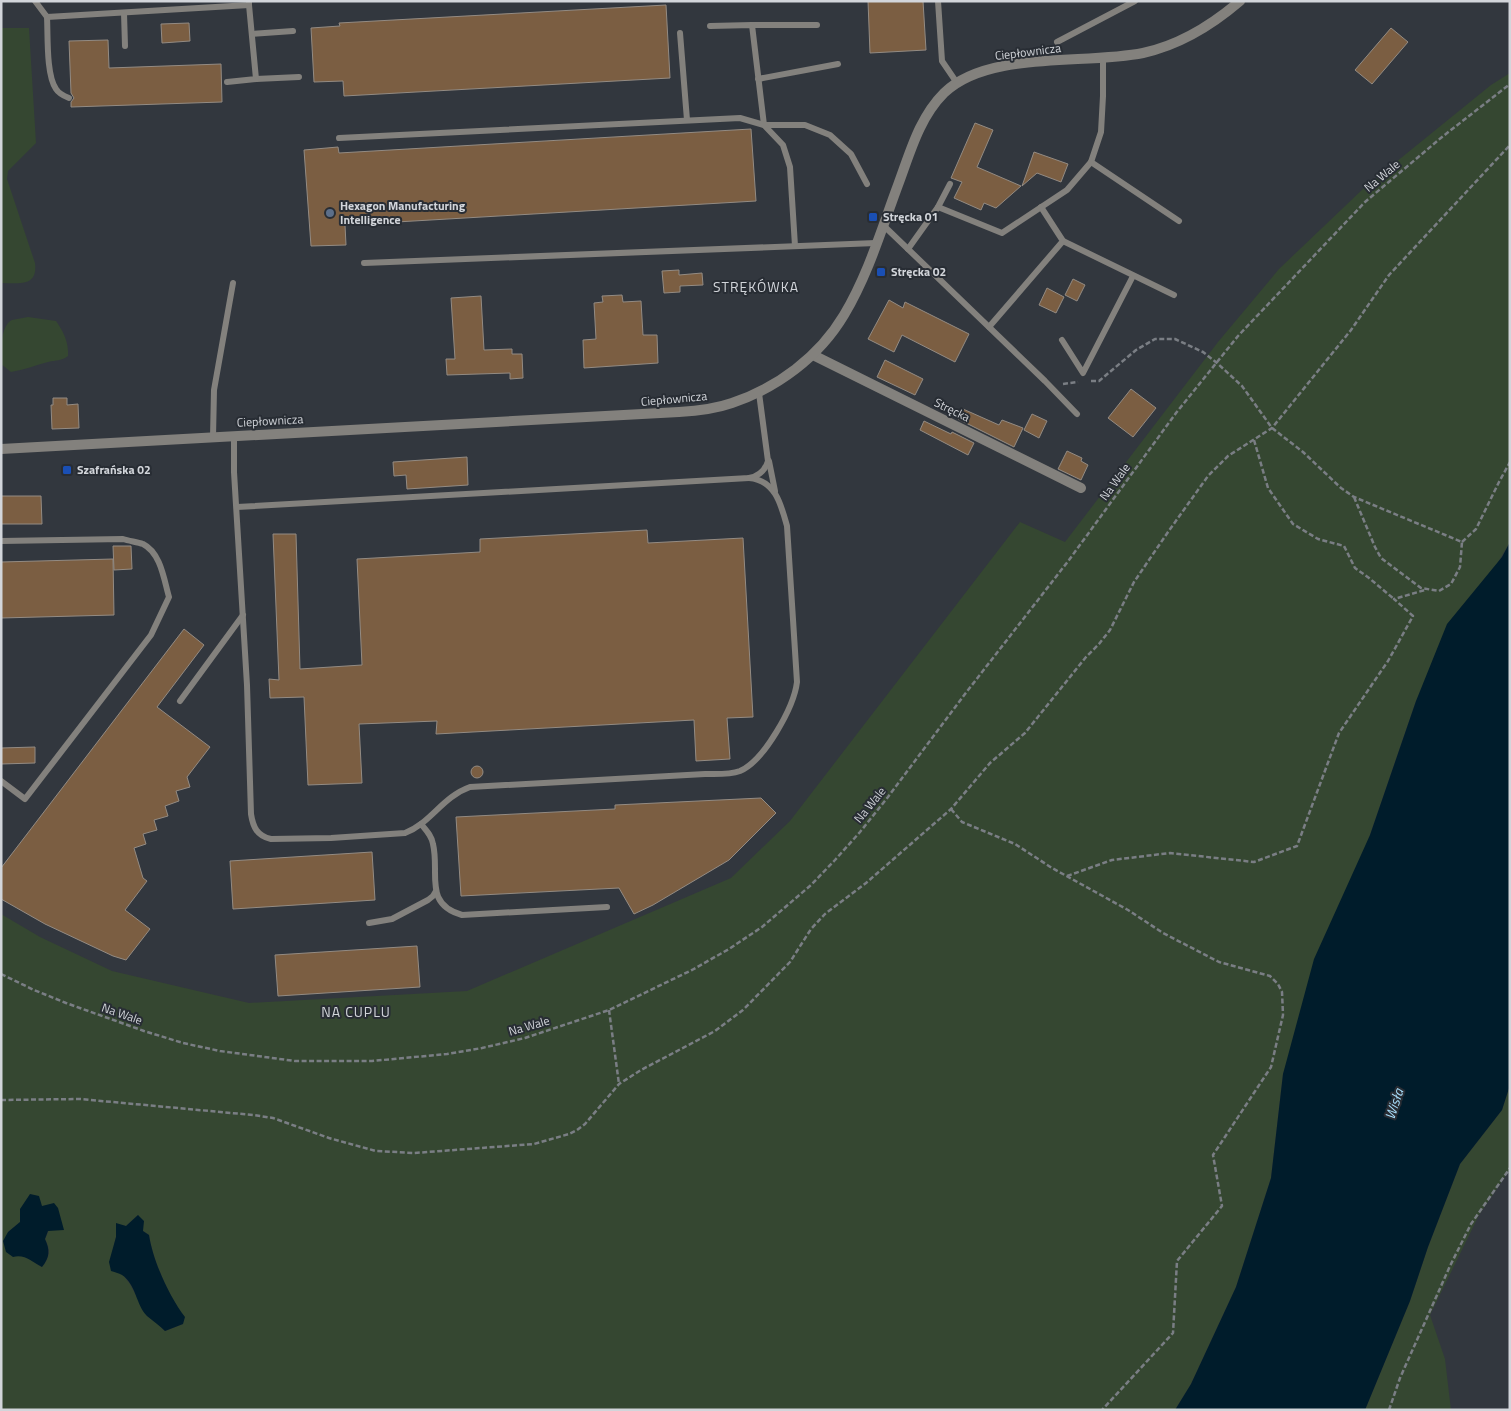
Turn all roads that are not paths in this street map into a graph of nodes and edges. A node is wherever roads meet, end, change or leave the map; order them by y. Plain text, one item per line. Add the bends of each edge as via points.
1 (35, 1) edge
2 (938, 1) edge
3 (1135, 1) edge
4 (1240, 1) edge
5 (249, 3) edge
6 (124, 13) junction
7 (47, 17) junction
8 (818, 25) dead end
9 (710, 26) dead end
10 (752, 26) junction
11 (293, 31) dead end
12 (680, 33) dead end
13 (252, 34) junction
14 (1057, 42) dead end
15 (125, 46) dead end
16 (1102, 58) junction
17 (838, 64) dead end
18 (299, 77) dead end
19 (256, 79) junction
20 (758, 79) junction
21 (227, 82) dead end
22 (957, 83) junction
23 (69, 98) dead end
24 (687, 120) junction
25 (764, 125) junction
26 (339, 138) dead end
27 (1091, 162) junction
28 (867, 184) dead end
29 (950, 184) dead end
30 (938, 207) junction
31 (1041, 207) junction
32 (1179, 221) dead end
33 (883, 225) junction
34 (1063, 241) junction
35 (876, 243) junction
36 (795, 246) junction
37 (908, 249) junction
38 (364, 263) dead end
39 (1133, 276) junction
40 (233, 283) dead end
41 (1174, 295) dead end
42 (990, 328) junction
43 (1062, 340) dead end
44 (813, 355) junction
45 (759, 393) junction
46 (1078, 414) dead end
47 (234, 436) junction
48 (213, 437) junction
49 (1, 449) edge
50 (768, 458) junction
51 (749, 478) junction
52 (1081, 488) dead end
53 (777, 497) junction
54 (237, 507) junction
55 (1, 541) edge
56 (243, 614) junction
57 (180, 701) dead end
58 (1, 781) edge
59 (421, 824) junction
60 (436, 891) junction
61 (607, 907) dead end
62 (369, 923) dead end

1 - 7 lane
2 - 22 lane via 942,61
3 - 14 lane
4 - 16 street, Ciepłownicza via 1192,35 1163,47
5 - 6 lane
5 - 13 lane
6 - 7 lane
6 - 15 lane
7 - 23 lane via 50,75 56,90
8 - 10 lane
9 - 10 lane
10 - 20 lane
11 - 13 lane
12 - 24 lane
13 - 19 lane
16 - 22 street, Ciepłownicza via 1007,66 980,72
16 - 27 lane via 1101,132
17 - 20 lane
18 - 19 lane
19 - 21 lane
20 - 25 lane
22 - 33 street, Ciepłownicza via 934,104 924,120
24 - 25 lane via 740,118
24 - 26 lane
25 - 28 lane via 805,125 830,135 851,154
25 - 36 lane via 783,145 790,167
27 - 31 lane via 1067,190
27 - 32 lane
29 - 30 lane
30 - 31 lane via 1002,233
30 - 37 lane
31 - 34 lane
33 - 35 street, Ciepłownicza
33 - 37 lane
34 - 39 lane
34 - 42 lane
35 - 36 lane
35 - 44 street, Ciepłownicza via 856,294 843,317
36 - 38 lane
37 - 42 lane
39 - 41 lane
39 - 43 lane via 1083,373
40 - 48 lane via 214,390
42 - 46 lane
44 - 45 street, Ciepłownicza
44 - 52 street, Stręcka
45 - 47 street, Ciepłownicza via 706,410
45 - 50 lane
47 - 48 street, Ciepłownicza
47 - 54 lane
48 - 49 street, Ciepłownicza
50 - 51 lane via 761,474
50 - 53 lane
51 - 53 lane via 763,481
51 - 54 lane
53 - 59 lane via 788,532 797,682 784,720 752,762 738,772 730,773 470,787 449,798
54 - 56 lane
55 - 58 lane via 123,539 143,544 157,558 169,597 151,635 25,799
56 - 57 lane
56 - 59 lane via 251,814 256,831 264,838 304,839 396,834
59 - 60 lane via 433,844
60 - 61 lane via 443,907 462,915
60 - 62 lane via 428,900 392,919

